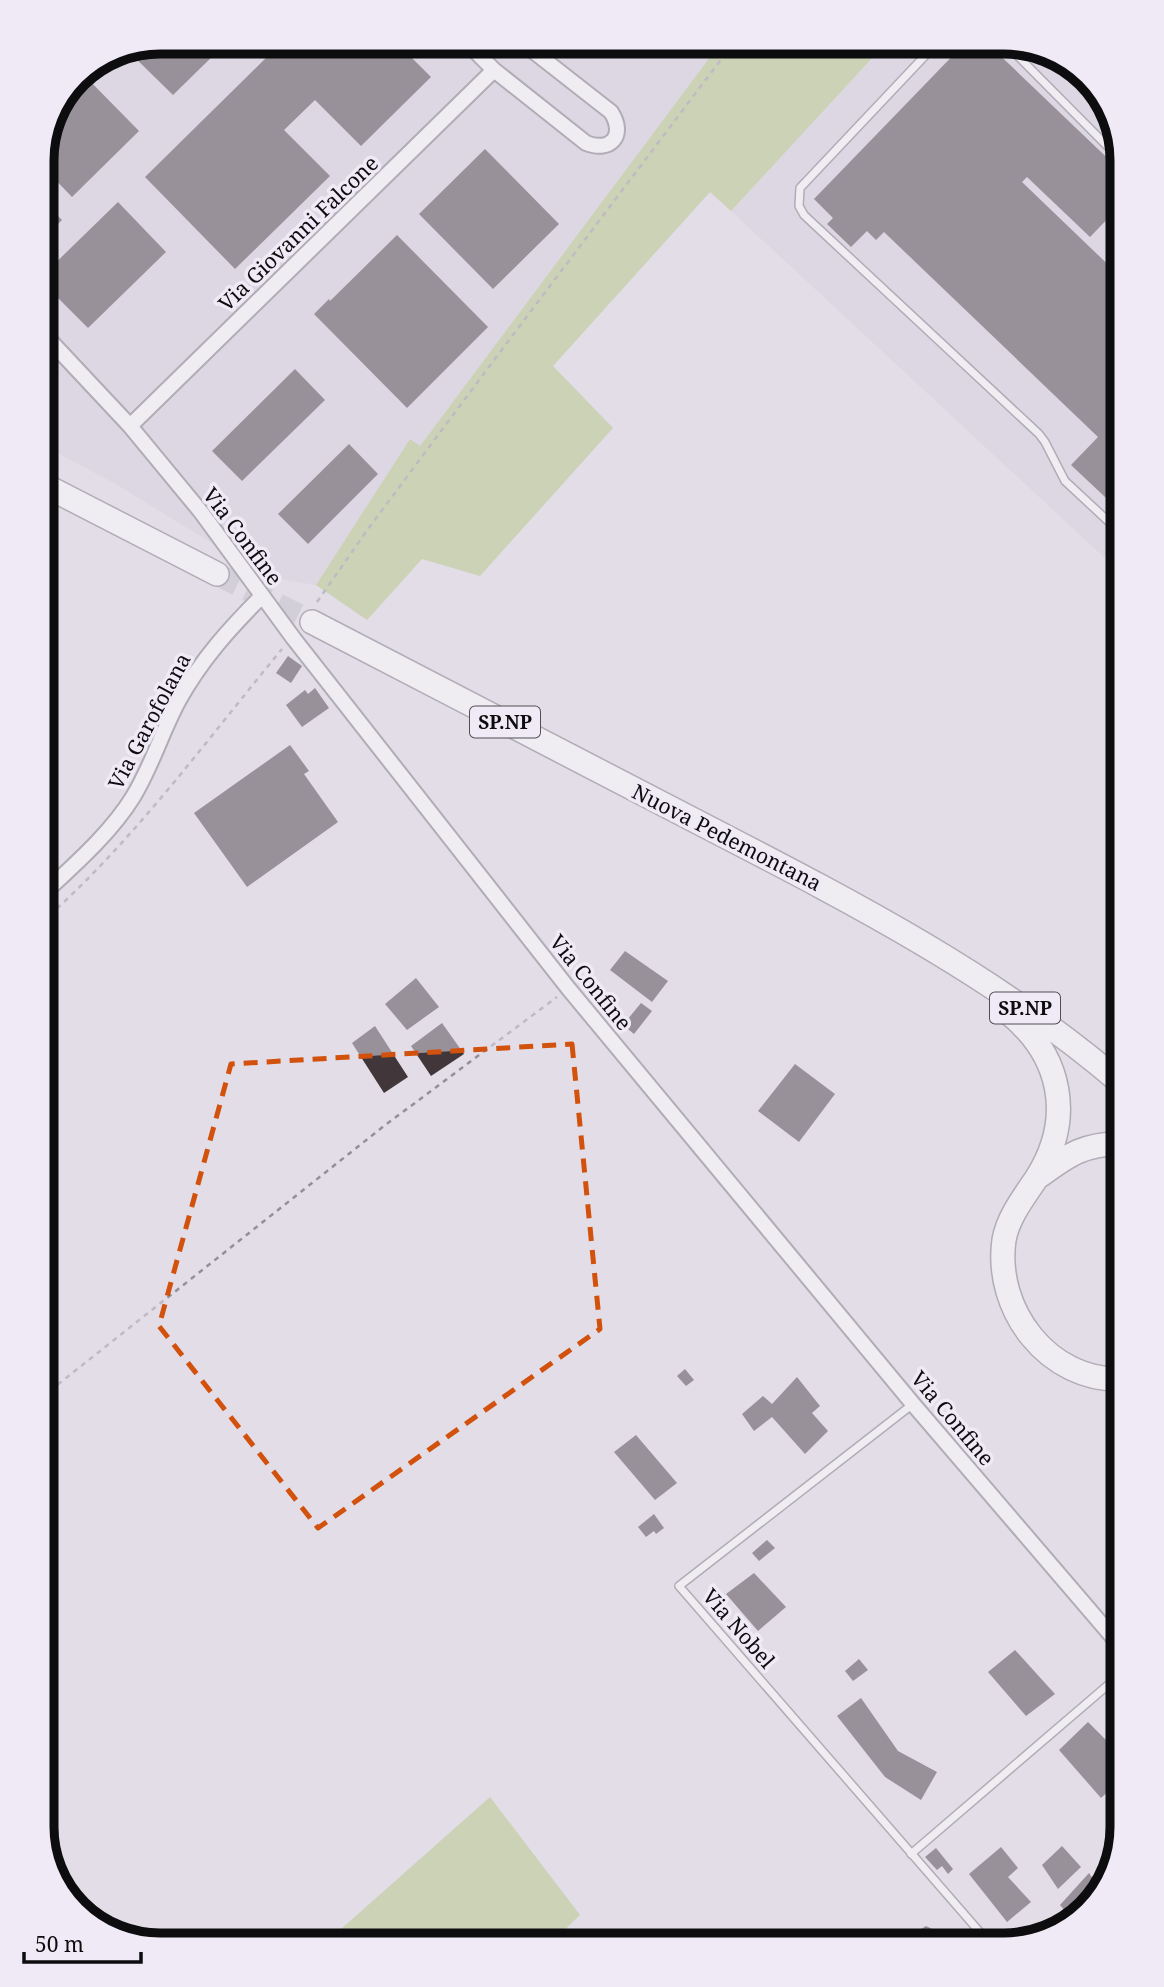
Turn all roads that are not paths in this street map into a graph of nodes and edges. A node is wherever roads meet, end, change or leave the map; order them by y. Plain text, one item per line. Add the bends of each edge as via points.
1 (478, 54) edge
2 (537, 54) edge
3 (927, 54) edge
4 (1017, 55) edge
5 (494, 70) junction
6 (1109, 148) edge
7 (54, 344) edge
8 (130, 426) junction
9 (54, 490) edge
10 (1110, 523) edge
11 (217, 574) tunnel mouth
12 (262, 596) junction
13 (313, 615) tunnel mouth
14 (699, 822) junction
15 (54, 884) edge
16 (922, 942) junction
17 (1110, 1054) edge
18 (1110, 1074) edge
19 (1110, 1144) edge
20 (1035, 1179) junction
21 (1110, 1378) edge
22 (913, 1404) junction
23 (1110, 1634) edge
24 (1110, 1683) edge
25 (911, 1854) junction
26 (980, 1933) edge

1 - 5 street
2 - 5 street via 611,112 616,134 606,146 586,143
3 - 10 lane via 800,188 799,206 1039,434 1065,481
4 - 6 lane
5 - 8 street, Via Giovanni Falcone
7 - 8 street, Via Confine
8 - 12 street, Via Confine
9 - 11 main road
12 - 15 street, Via Garofolana via 201,664 122,812
12 - 22 street, Via Confine via 568,988
13 - 14 main road, Nuova Pedemontana / SP.NP
14 - 16 main road, Nuova Pedemontana / SP.NP
14 - 20 main road via 765,870 895,941 1025,1025 1053,1070 1059,1099 1055,1136
16 - 17 main road via 954,952 1002,977
16 - 18 main road, Nuova Pedemontana / SP.NP via 1066,1037
19 - 20 main road via 1070,1153
20 - 21 main road via 1004,1238 1009,1296 1020,1322 1045,1353 1082,1375
22 - 23 street, Via Confine
22 - 25 lane, Via Nobel via 679,1586
24 - 25 lane
25 - 26 lane, Via Nobel

